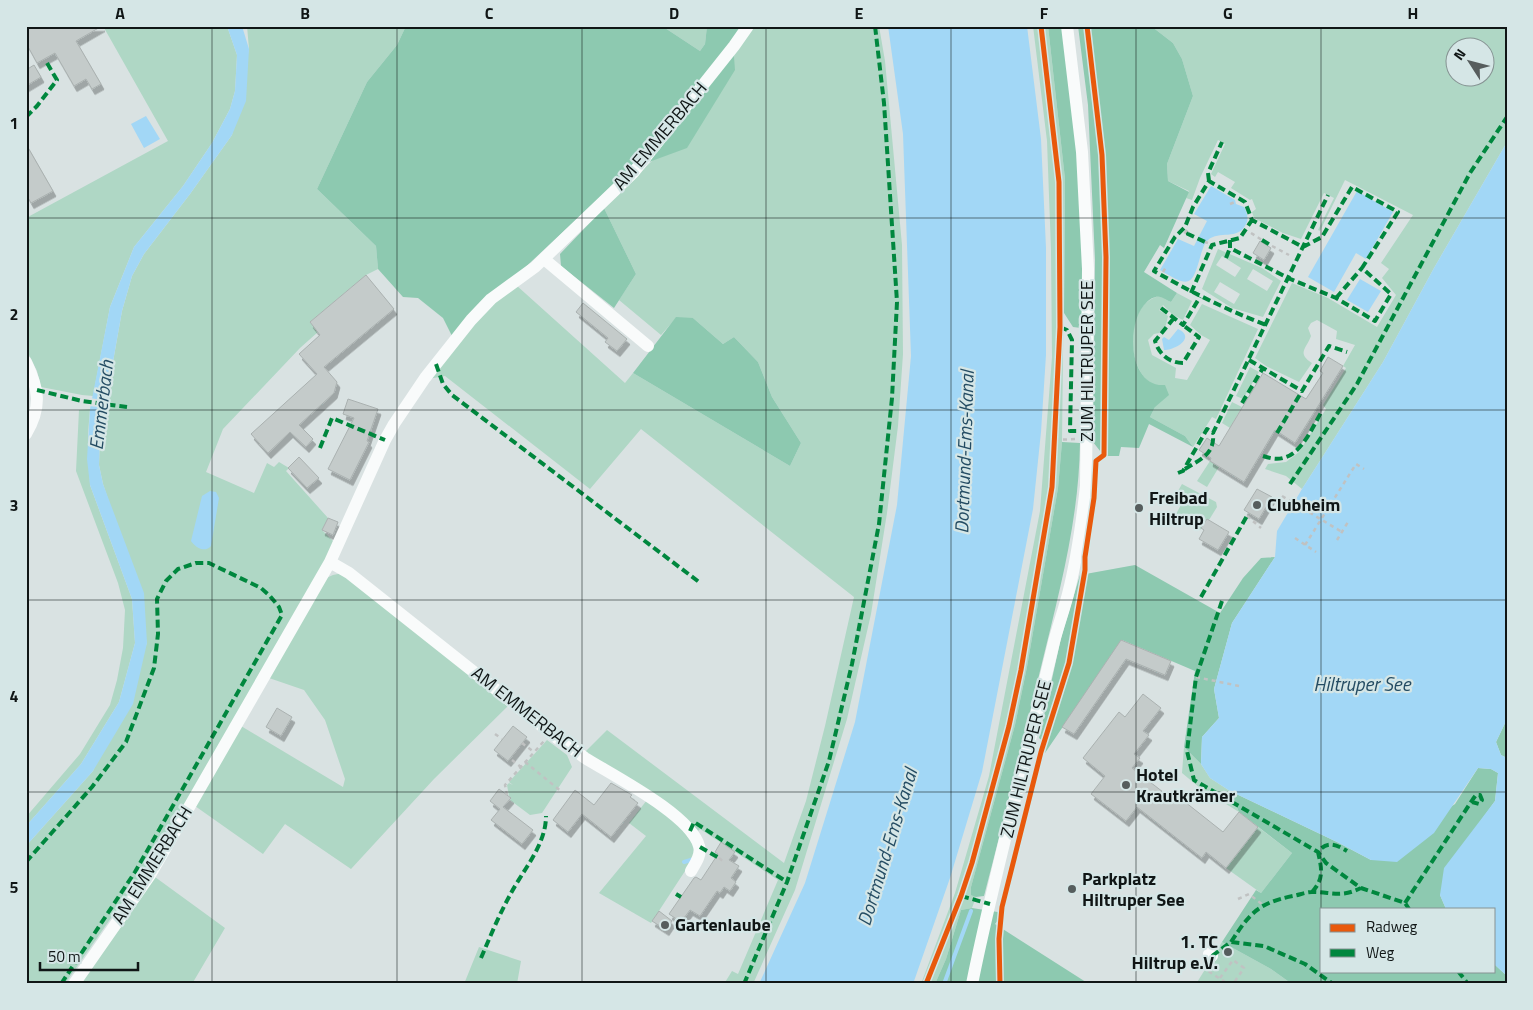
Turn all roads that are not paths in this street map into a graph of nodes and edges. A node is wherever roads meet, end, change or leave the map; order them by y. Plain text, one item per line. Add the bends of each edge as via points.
1 (748, 26) edge
2 (1067, 26) edge
3 (544, 259) junction
4 (648, 346) dead end
5 (26, 362) edge
6 (26, 434) edge
7 (330, 562) junction
8 (690, 871) dead end
9 (74, 984) edge
10 (972, 984) edge

1 - 3 street, AM EMMERBACH via 633,173
2 - 10 street, ZUM HILTRUPER SEE via 1082,143 1087,259 1086,486 1068,594
3 - 4 street
3 - 7 street, AM EMMERBACH via 491,299 425,378 385,440
5 - 6 street via 36,384 38,398
7 - 8 street, AM EMMERBACH via 349,573 551,733 680,820 700,847 700,854
7 - 9 street, AM EMMERBACH via 150,874

